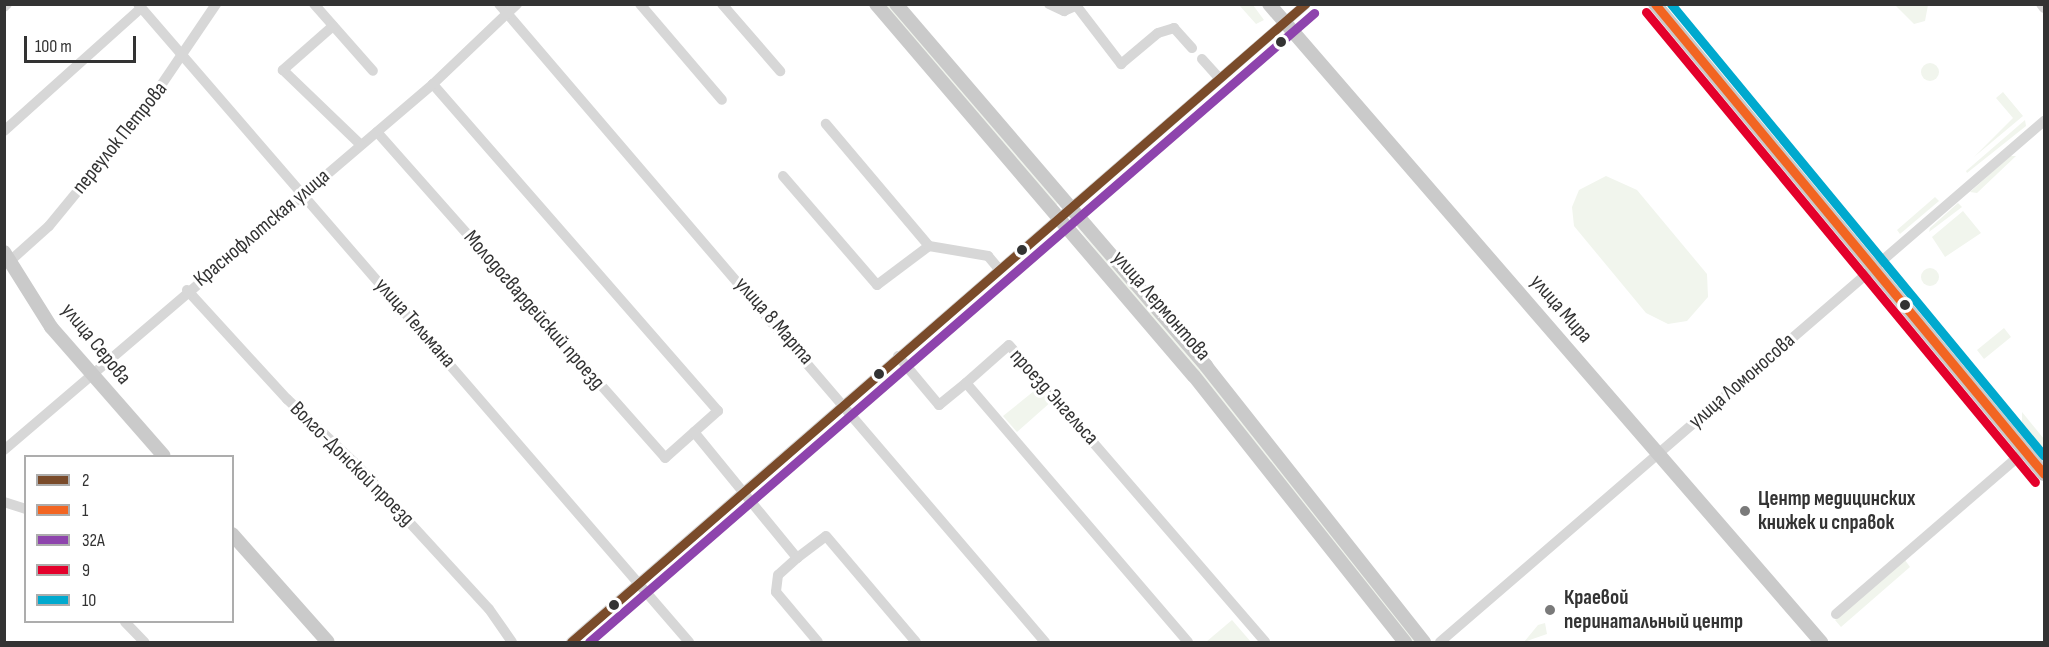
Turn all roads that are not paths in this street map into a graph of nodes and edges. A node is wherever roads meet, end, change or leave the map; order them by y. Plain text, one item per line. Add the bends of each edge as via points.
1 (216, 4) edge
2 (314, 4) edge
3 (499, 4) edge
4 (517, 4) edge
5 (640, 4) edge
6 (722, 4) edge
7 (876, 4) edge
8 (896, 4) edge
9 (1049, 4) edge
10 (1269, 4) edge
11 (1306, 4) edge
12 (1655, 4) edge
13 (2041, 4) edge
14 (140, 6) edge
15 (1074, 6) edge
16 (2044, 8) edge
17 (509, 14) junction
18 (1284, 22) junction
19 (333, 26) junction
20 (1192, 48) dead end
21 (182, 56) junction
22 (1202, 59) dead end
23 (373, 71) dead end
24 (780, 72) dead end
25 (1219, 78) junction
26 (433, 84) junction
27 (722, 100) dead end
28 (2044, 120) edge
29 (826, 124) dead end
30 (4, 131) edge
31 (377, 132) junction
32 (361, 145) junction
33 (783, 176) dead end
34 (304, 194) junction
35 (1069, 205) junction
36 (1057, 216) junction
37 (929, 246) junction
38 (7, 257) edge
39 (1874, 267) junction
40 (998, 268) junction
41 (187, 290) junction
42 (898, 356) junction
43 (93, 376) junction
44 (966, 383) junction
45 (844, 403) junction
46 (694, 432) junction
47 (4, 450) edge
48 (2025, 451) junction
49 (1657, 453) junction
50 (163, 455) edge
51 (2044, 474) edge
52 (744, 491) junction
53 (4, 502) edge
54 (24, 508) edge
55 (234, 536) edge
56 (797, 558) junction
57 (639, 583) junction
58 (1836, 614) dead end
59 (127, 623) edge
60 (144, 642) edge
61 (328, 642) edge
62 (512, 642) edge
63 (571, 642) edge
64 (689, 642) edge
65 (818, 642) edge
66 (916, 642) edge
67 (1045, 642) edge
68 (1188, 642) edge
69 (1264, 642) edge
70 (1405, 642) edge
71 (1424, 642) edge
72 (1440, 642) edge
73 (1821, 642) edge

1 - 21 street, переулок Петрова
2 - 19 street
3 - 17 street, улица 8 Марта
4 - 17 street, Краснофлотская улица
5 - 27 street
6 - 24 street
7 - 36 main road, улица Лермонтова
8 - 35 main road, улица Лермонтова
9 - 15 street via 1064,11
10 - 18 main road, улица Мира
11 - 18 street
12 - 39 main road
13 - 16 street
14 - 21 street, улица Тельмана
14 - 30 street
15 - 20 street via 1121,64 1158,33 1174,28
17 - 26 street, Краснофлотская улица
17 - 45 street, улица 8 Марта
18 - 25 street
18 - 49 main road, улица Мира
19 - 23 street
19 - 32 street via 283,70
21 - 34 street, улица Тельмана
21 - 38 street, переулок Петрова via 49,226
22 - 25 street
25 - 35 street
26 - 31 street, Краснофлотская улица
26 - 46 street, Молодогвардейский проезд via 718,411
28 - 39 street, улица Ломоносова
29 - 37 street
31 - 32 street, Краснофлотская улица
31 - 46 street, Молодогвардейский проезд via 665,458
32 - 34 street, Краснофлотская улица
33 - 37 street via 877,285
34 - 41 street, Краснофлотская улица
34 - 57 street, улица Тельмана
35 - 36 street
35 - 71 main road, улица Лермонтова via 1214,375
36 - 40 street
36 - 70 main road, улица Лермонтова via 1266,464
37 - 40 street via 988,256
38 - 43 main road, улица Серова via 51,327
39 - 48 main road
39 - 49 street, улица Ломоносова
40 - 42 street
41 - 43 street, Краснофлотская улица
41 - 62 street, Волго-Донской проезд via 355,463 483,602
42 - 44 street via 939,405
42 - 45 street
43 - 47 street, Краснофлотская улица
43 - 50 main road, улица Серова
44 - 68 street
44 - 69 street, проезд Энгельса via 1013,345
45 - 52 street
45 - 67 street, улица 8 Марта
46 - 52 street
48 - 51 main road
48 - 58 street
49 - 72 street, улица Ломоносова
49 - 73 main road, улица Мира
52 - 56 street
52 - 57 street
53 - 54 street
55 - 61 main road
56 - 65 street via 778,575 776,592
56 - 66 street via 826,536
57 - 63 street
57 - 64 street, улица Тельмана
59 - 60 street

